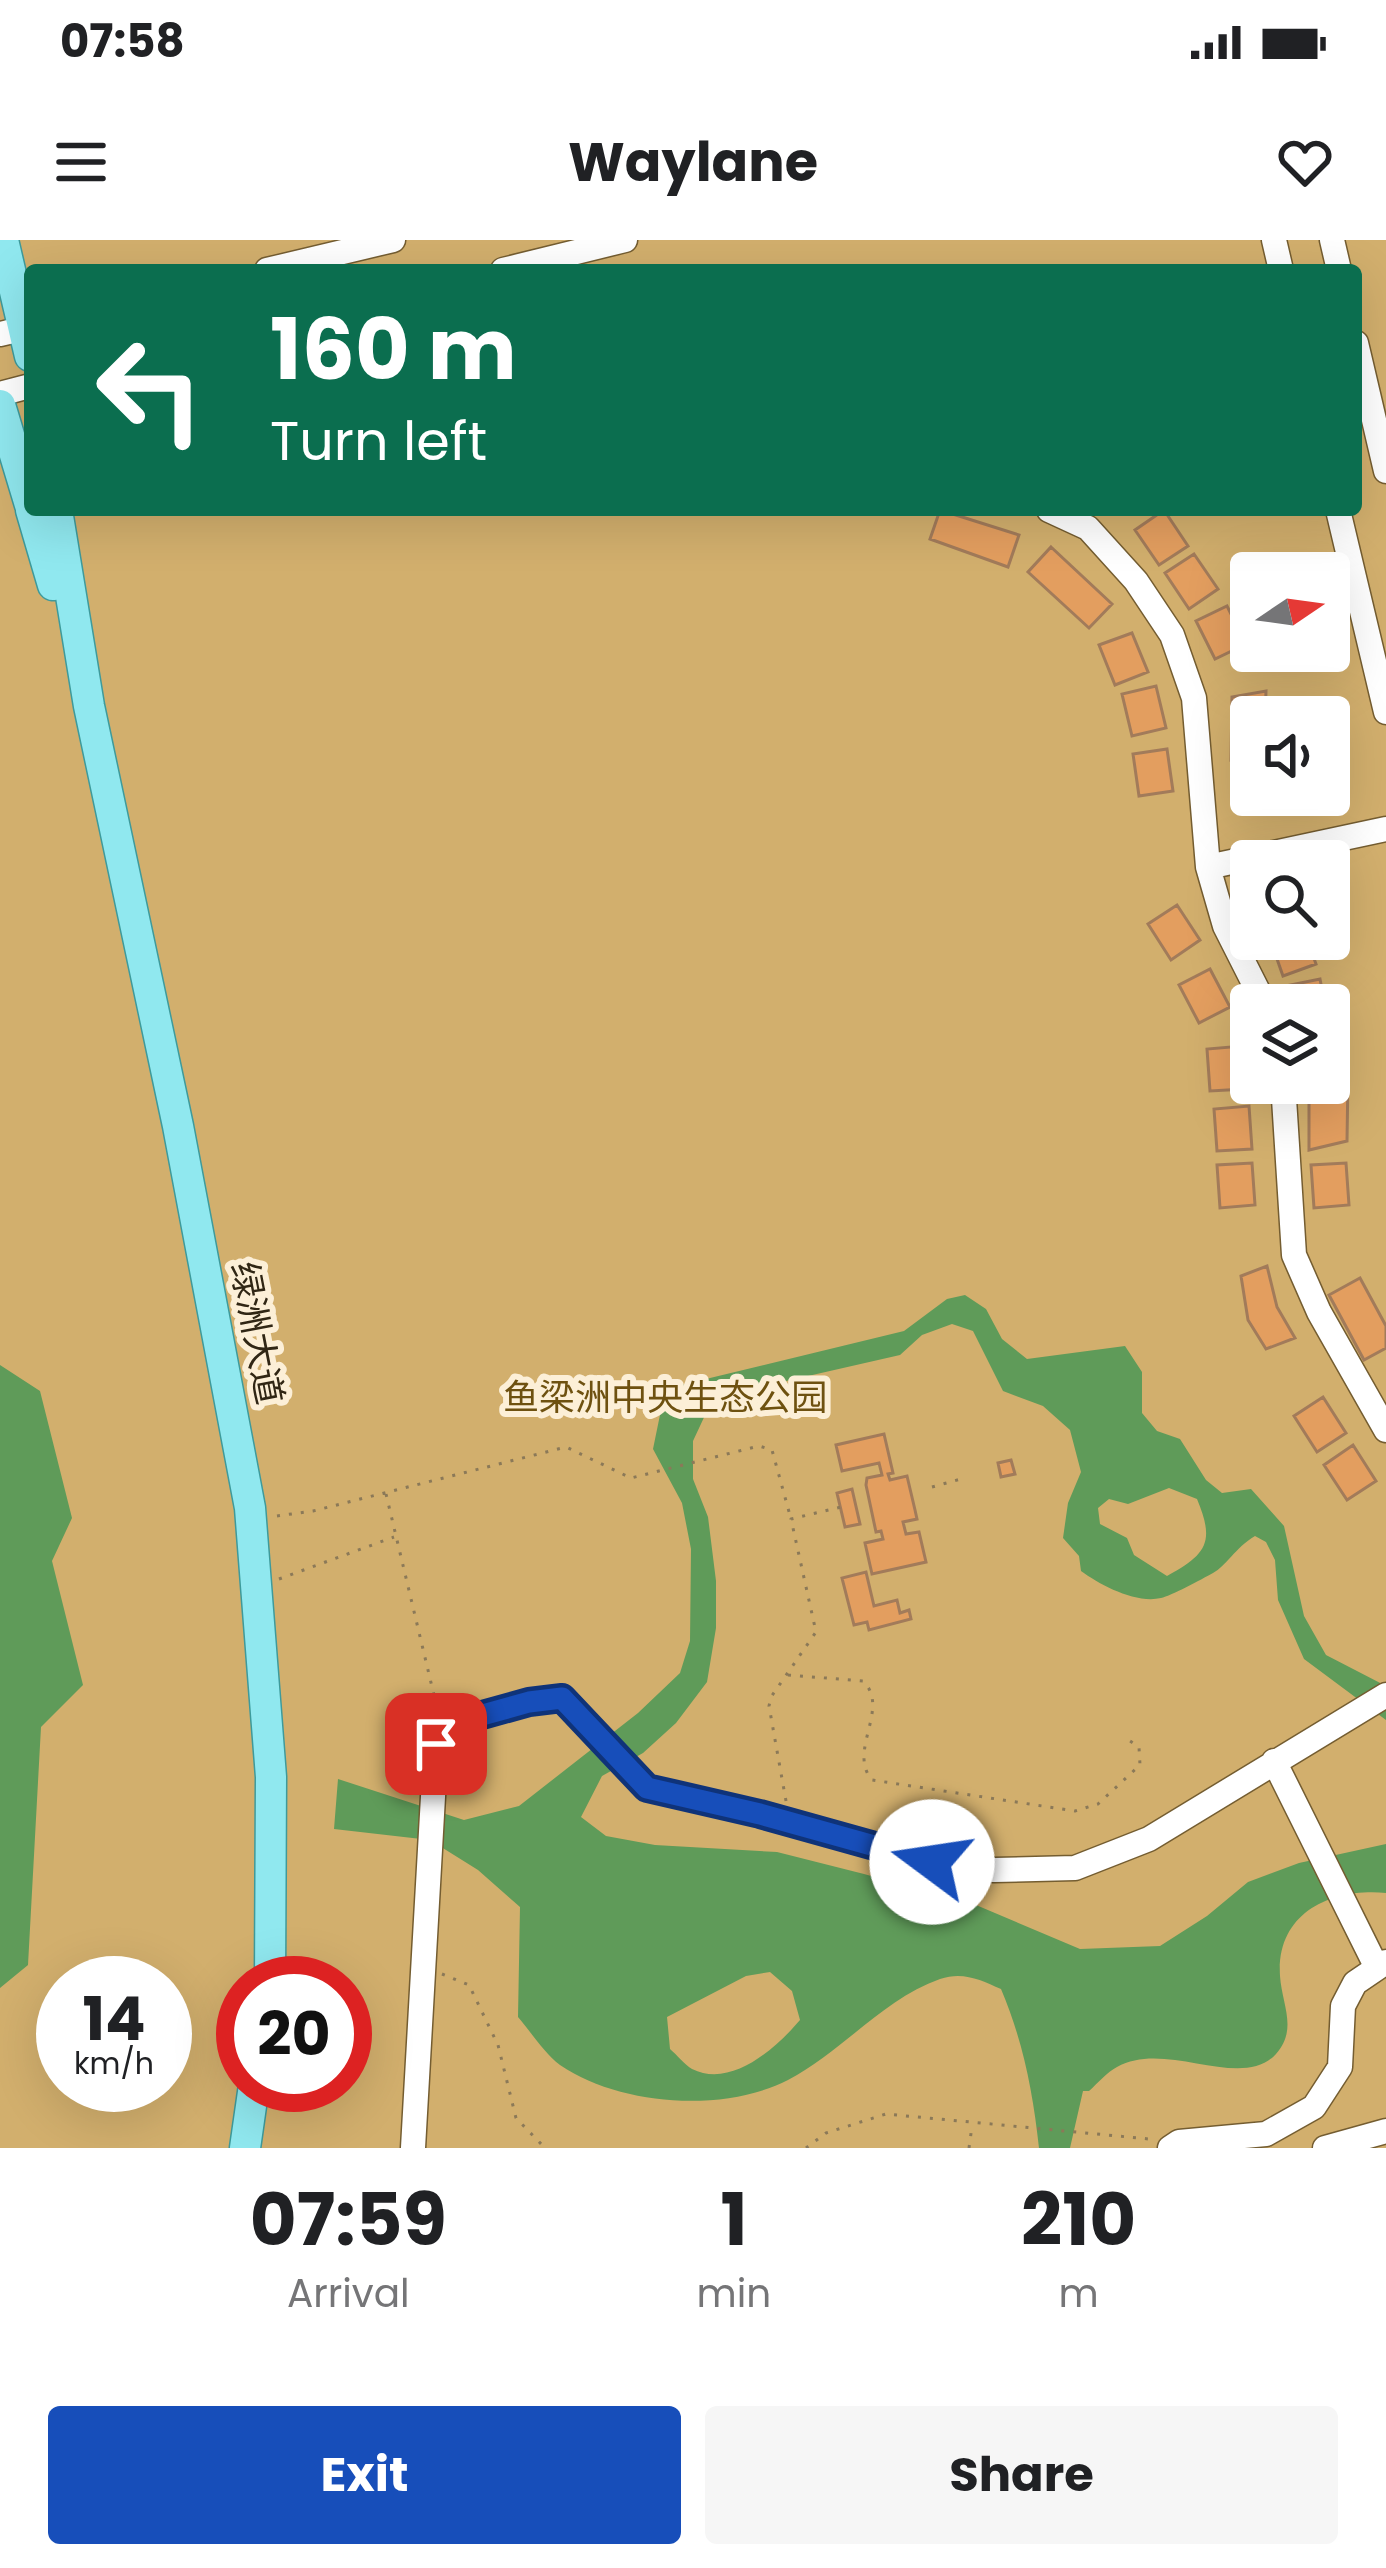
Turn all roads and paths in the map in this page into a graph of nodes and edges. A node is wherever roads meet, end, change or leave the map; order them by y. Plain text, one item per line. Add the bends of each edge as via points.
1 (393, 240) edge
2 (625, 240) edge
3 (4, 246) edge
4 (292, 264) edge
5 (527, 264) edge
6 (24, 271) edge
7 (21, 336) edge
8 (1362, 369) edge
9 (0, 405) edge
10 (9, 455) edge
11 (1386, 471) edge
12 (24, 491) edge
13 (33, 516) edge
14 (58, 516) edge
15 (1062, 516) edge
16 (1339, 516) edge
17 (89, 706) junction
18 (1386, 712) edge
19 (1386, 830) edge
20 (1208, 867) junction
21 (1255, 984) edge
22 (1284, 1104) edge
23 (1386, 1430) edge
24 (961, 1479) dead end
25 (932, 1487) dead end
26 (385, 1492) junction
27 (841, 1507) dead end
28 (251, 1514) junction
29 (791, 1519) junction
30 (396, 1536) junction
31 (256, 1587) junction
32 (788, 1675) junction
33 (1386, 1695) edge
34 (444, 1736) junction
35 (1130, 1742) dead end
36 (1274, 1761) junction
37 (791, 1823) junction
38 (270, 1956) edge
39 (1381, 1964) edge
40 (423, 1967) junction
41 (250, 2112) edge
42 (972, 2124) junction
43 (1386, 2132) edge
44 (1174, 2145) edge
45 (244, 2148) edge
46 (413, 2148) edge
47 (544, 2148) edge
48 (806, 2148) edge
49 (969, 2148) edge
50 (1324, 2148) edge

1 - 4 street
2 - 5 street
3 - 6 street
3 - 7 main road
8 - 11 street
9 - 10 main road, 绿洲大道
10 - 12 main road, 绿洲大道
13 - 17 main road, 绿洲大道
14 - 17 main road, 绿洲大道
15 - 20 street via 1088,528 1172,635 1194,698
16 - 18 street
17 - 28 main road, 绿洲大道
19 - 20 street
20 - 21 street
22 - 23 street via 1294,1256
24 - 25 path
26 - 28 path via 285,1517
26 - 29 path via 566,1447 631,1478 759,1446 772,1450
26 - 30 path
27 - 29 path
28 - 31 main road, 绿洲大道
29 - 32 path via 816,1632
30 - 31 path
30 - 34 path
31 - 38 main road, 绿洲大道 via 271,1777
32 - 35 path via 871,1688 862,1760 872,1780 1075,1811 1098,1804 1139,1766 1139,1748
32 - 37 path via 769,1706
33 - 36 street
34 - 37 street via 457,1722 562,1698 647,1788
34 - 40 street via 436,1744
36 - 37 street via 1149,1839 1075,1868 932,1862
36 - 39 street
39 - 44 street via 1355,1983 1343,2006 1340,2067 1314,2107 1267,2134
40 - 46 street
40 - 47 path via 469,1985 498,2045 516,2119
41 - 45 main road
42 - 44 path
42 - 48 path via 886,2114
42 - 49 path
43 - 50 street

